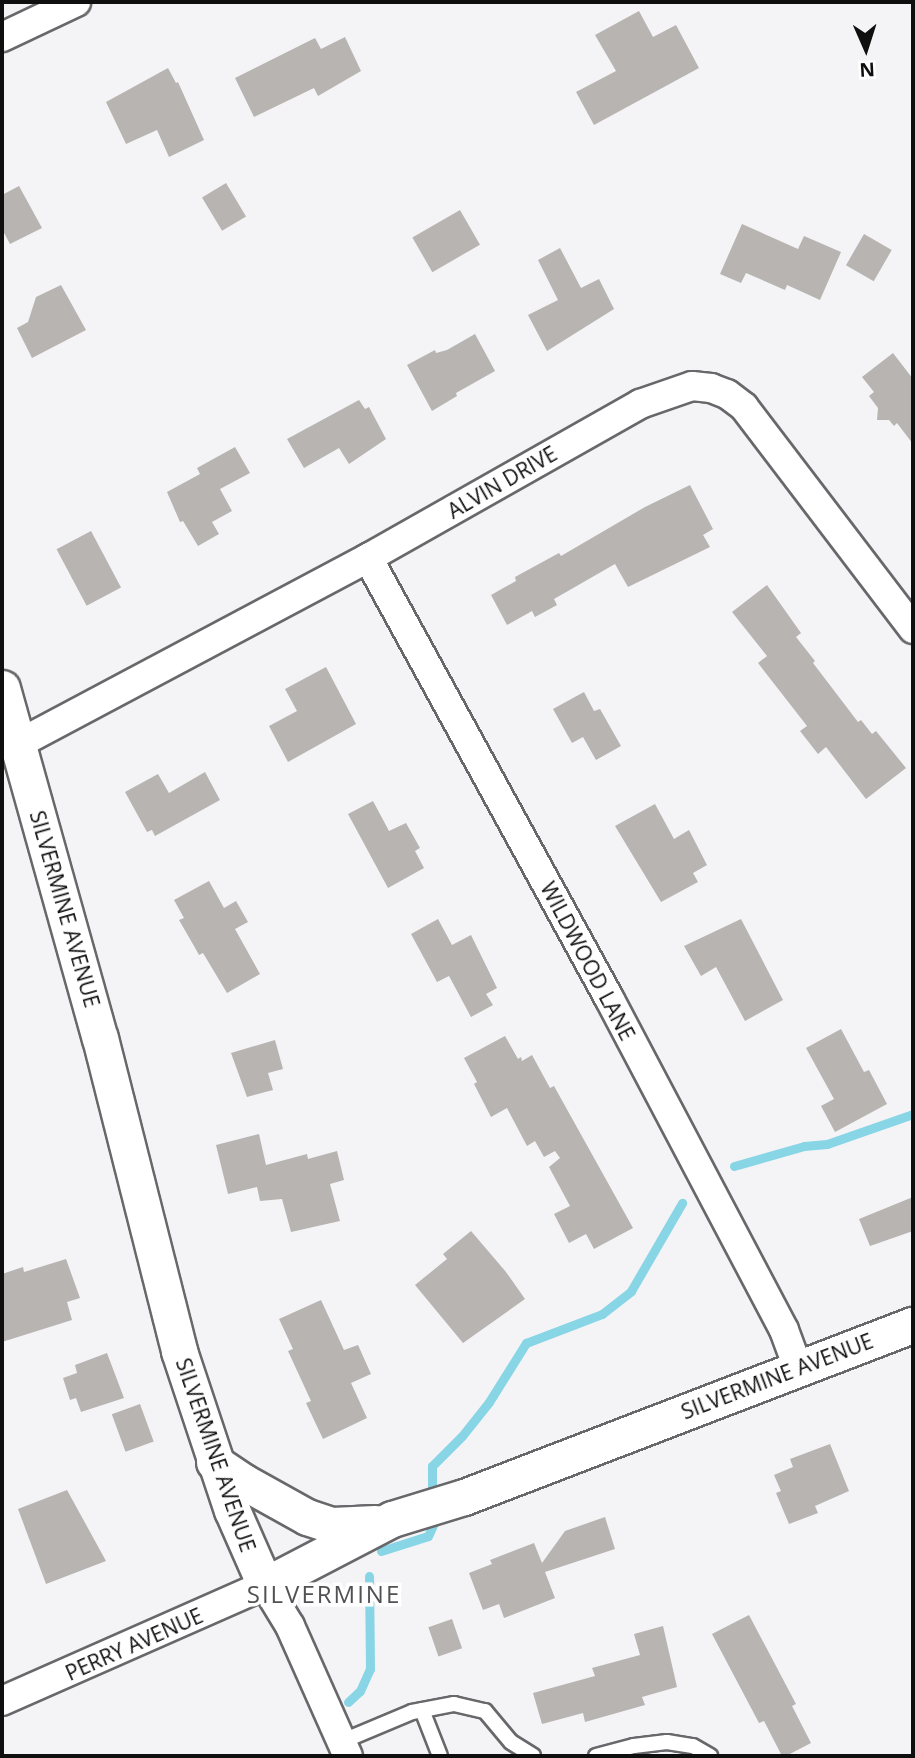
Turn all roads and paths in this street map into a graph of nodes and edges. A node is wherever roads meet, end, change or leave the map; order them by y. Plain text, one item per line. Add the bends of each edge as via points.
1 (76, 2) edge
2 (2, 37) edge
3 (368, 558) junction
4 (913, 629) edge
5 (2, 688) edge
6 (18, 744) junction
7 (913, 1325) edge
8 (798, 1368) junction
9 (214, 1462) junction
10 (392, 1519) junction
11 (265, 1585) junction
12 (2, 1701) edge
13 (422, 1710) junction
14 (346, 1749) edge
15 (440, 1756) edge
16 (533, 1756) edge
17 (596, 1756) edge
18 (710, 1756) edge

1 - 2 street
3 - 4 street, ALVIN DRIVE via 640,404 692,386 711,388 744,407 764,430
3 - 6 street, ALVIN DRIVE
3 - 8 street, WILDWOOD LANE via 622,1023 784,1330
5 - 6 street, SILVERMINE AVENUE
6 - 9 street, SILVERMINE AVENUE via 97,1025 179,1351
7 - 8 street, SILVERMINE AVENUE
8 - 10 street, SILVERMINE AVENUE via 464,1497
9 - 10 street via 307,1517 332,1525
9 - 11 street, SILVERMINE AVENUE
10 - 11 street, SILVERMINE AVENUE
11 - 12 street, PERRY AVENUE
11 - 14 street via 290,1626
13 - 14 lane
13 - 15 lane
13 - 16 lane via 454,1704 485,1711 511,1742
17 - 18 lane via 667,1742 693,1746

